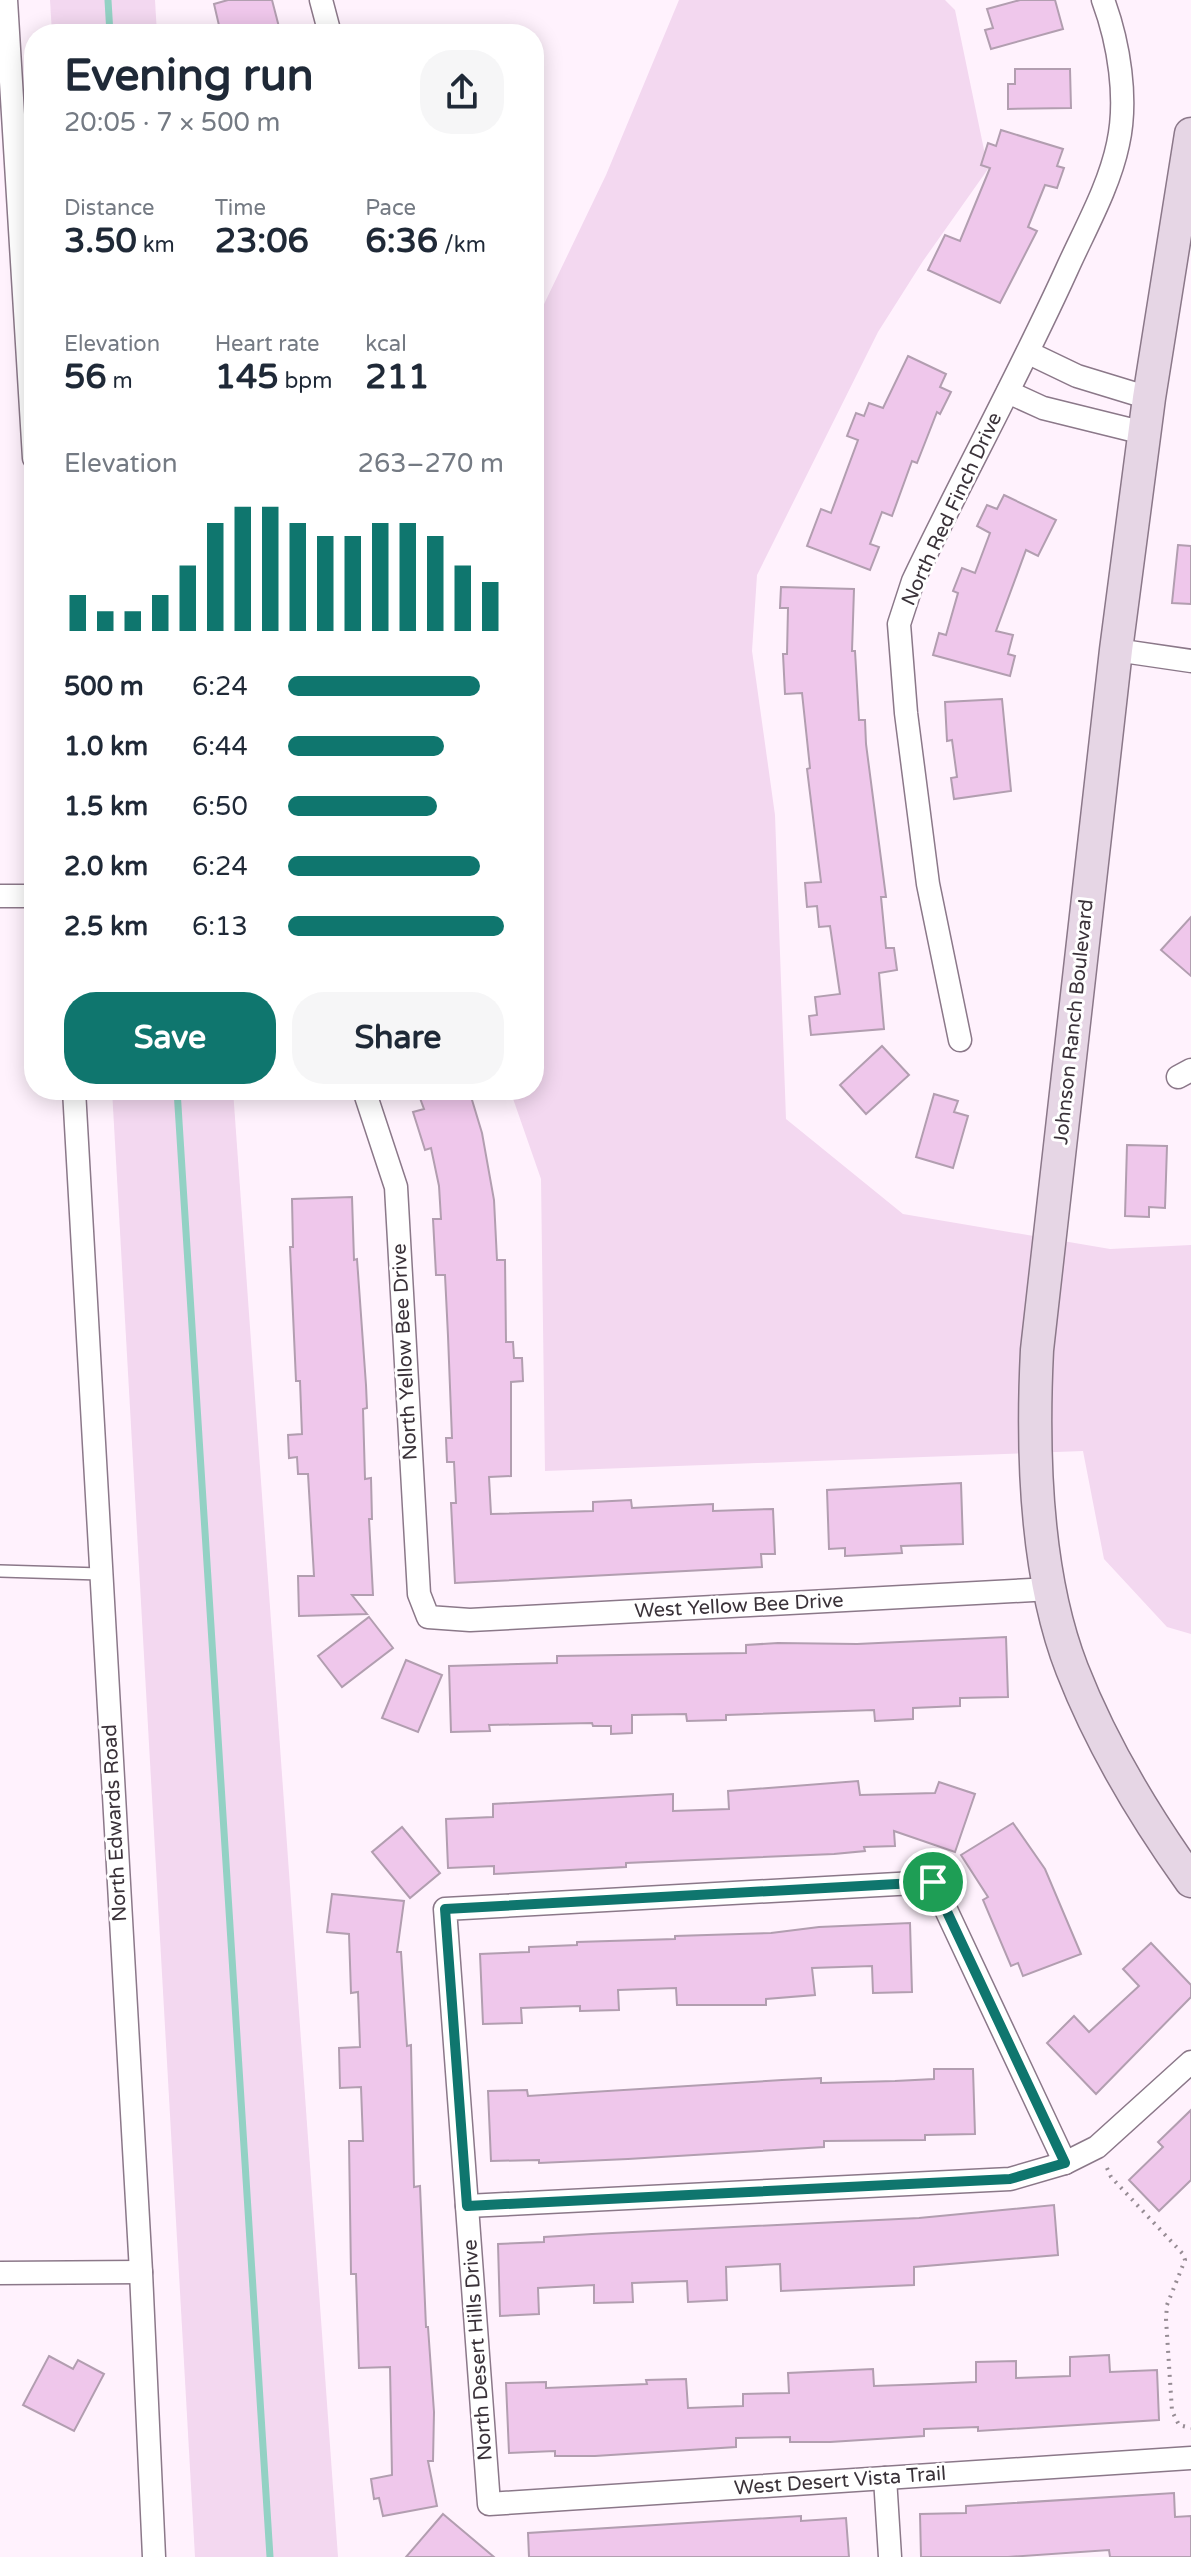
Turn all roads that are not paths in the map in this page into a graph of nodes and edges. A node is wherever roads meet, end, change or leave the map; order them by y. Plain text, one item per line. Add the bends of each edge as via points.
1 (6, 0) edge
2 (321, 0) edge
3 (1103, 0) edge
4 (327, 24) edge
5 (1191, 134) edge
6 (9, 209) edge
7 (1029, 353) junction
8 (24, 358) edge
9 (1008, 392) junction
10 (1149, 398) junction
11 (1144, 433) junction
12 (1116, 650) junction
13 (1191, 661) edge
14 (0, 896) edge
15 (24, 896) edge
16 (960, 1040) dead end
17 (75, 1100) edge
18 (367, 1100) edge
19 (0, 1571) edge
20 (100, 1574) junction
21 (1051, 1589) junction
22 (428, 1617) joint
23 (1191, 1881) edge
24 (1191, 2062) edge
25 (1065, 2163) junction
26 (467, 2206) junction
27 (141, 2272) junction
28 (0, 2273) edge
29 (1191, 2458) edge
30 (885, 2478) junction
31 (489, 2504) joint
32 (154, 2557) edge
33 (890, 2557) edge

1 - 6 street
2 - 4 street
3 - 7 street, North Red Finch Drive via 1112,23 1122,95 1118,144 1101,195
5 - 10 street, Johnson Ranch Boulevard
6 - 8 street
7 - 9 street, North Red Finch Drive
7 - 10 street via 1077,376
9 - 11 street via 1043,408
9 - 16 street, North Red Finch Drive via 913,581 899,624 928,884
10 - 11 street, Johnson Ranch Boulevard
11 - 12 street, Johnson Ranch Boulevard
12 - 13 street
12 - 21 street, Johnson Ranch Boulevard via 1037,1350 1035,1456
14 - 15 street
17 - 20 street, North Edwards Road
18 - 22 street, North Yellow Bee Drive via 396,1187 419,1594
19 - 20 lane
20 - 27 street, North Edwards Road
21 - 22 street, West Yellow Bee Drive via 470,1620
21 - 23 street, Johnson Ranch Boulevard via 1071,1667 1115,1765
24 - 25 street via 1097,2147
25 - 26 street via 1010,2179
25 - 26 street, North Desert Hills Drive via 933,1882 445,1909
26 - 31 street, North Desert Hills Drive
27 - 28 street
27 - 32 street, North Edwards Road
29 - 30 street, West Desert Vista Trail
30 - 31 street, West Desert Vista Trail
30 - 33 street

